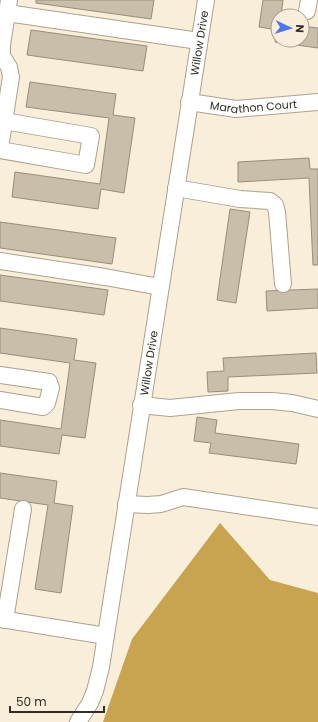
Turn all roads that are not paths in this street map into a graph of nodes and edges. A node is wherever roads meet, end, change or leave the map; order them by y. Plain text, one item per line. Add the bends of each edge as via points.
1 (206, 0) edge
2 (8, 6) edge
3 (199, 41) junction
4 (189, 102) junction
5 (318, 102) edge
6 (4, 121) junction
7 (0, 149) edge
8 (176, 188) junction
9 (0, 261) edge
10 (284, 284) dead end
11 (160, 287) junction
12 (0, 375) edge
13 (0, 400) edge
14 (141, 405) junction
15 (318, 410) edge
16 (126, 504) junction
17 (23, 509) dead end
18 (318, 517) edge
19 (3, 620) edge
20 (106, 636) junction
21 (78, 722) edge

1 - 3 street, Willow Drive
2 - 3 street
2 - 6 street via 2,56 9,67 11,77
3 - 4 street, Willow Drive
4 - 5 street, Marathon Court via 236,109
4 - 8 street, Willow Drive
6 - 7 street
6 - 7 street via 91,136 86,165
8 - 10 street via 240,199 270,201 277,212
8 - 11 street, Willow Drive
9 - 11 street
11 - 14 street, Willow Drive
12 - 13 street via 49,382 51,388 47,403 43,407
14 - 15 street via 170,408 239,401 272,401
14 - 16 street, Willow Drive
16 - 18 street via 161,504 183,497
16 - 20 street, Willow Drive
17 - 19 street
19 - 20 street
20 - 21 street, Willow Drive via 95,690

